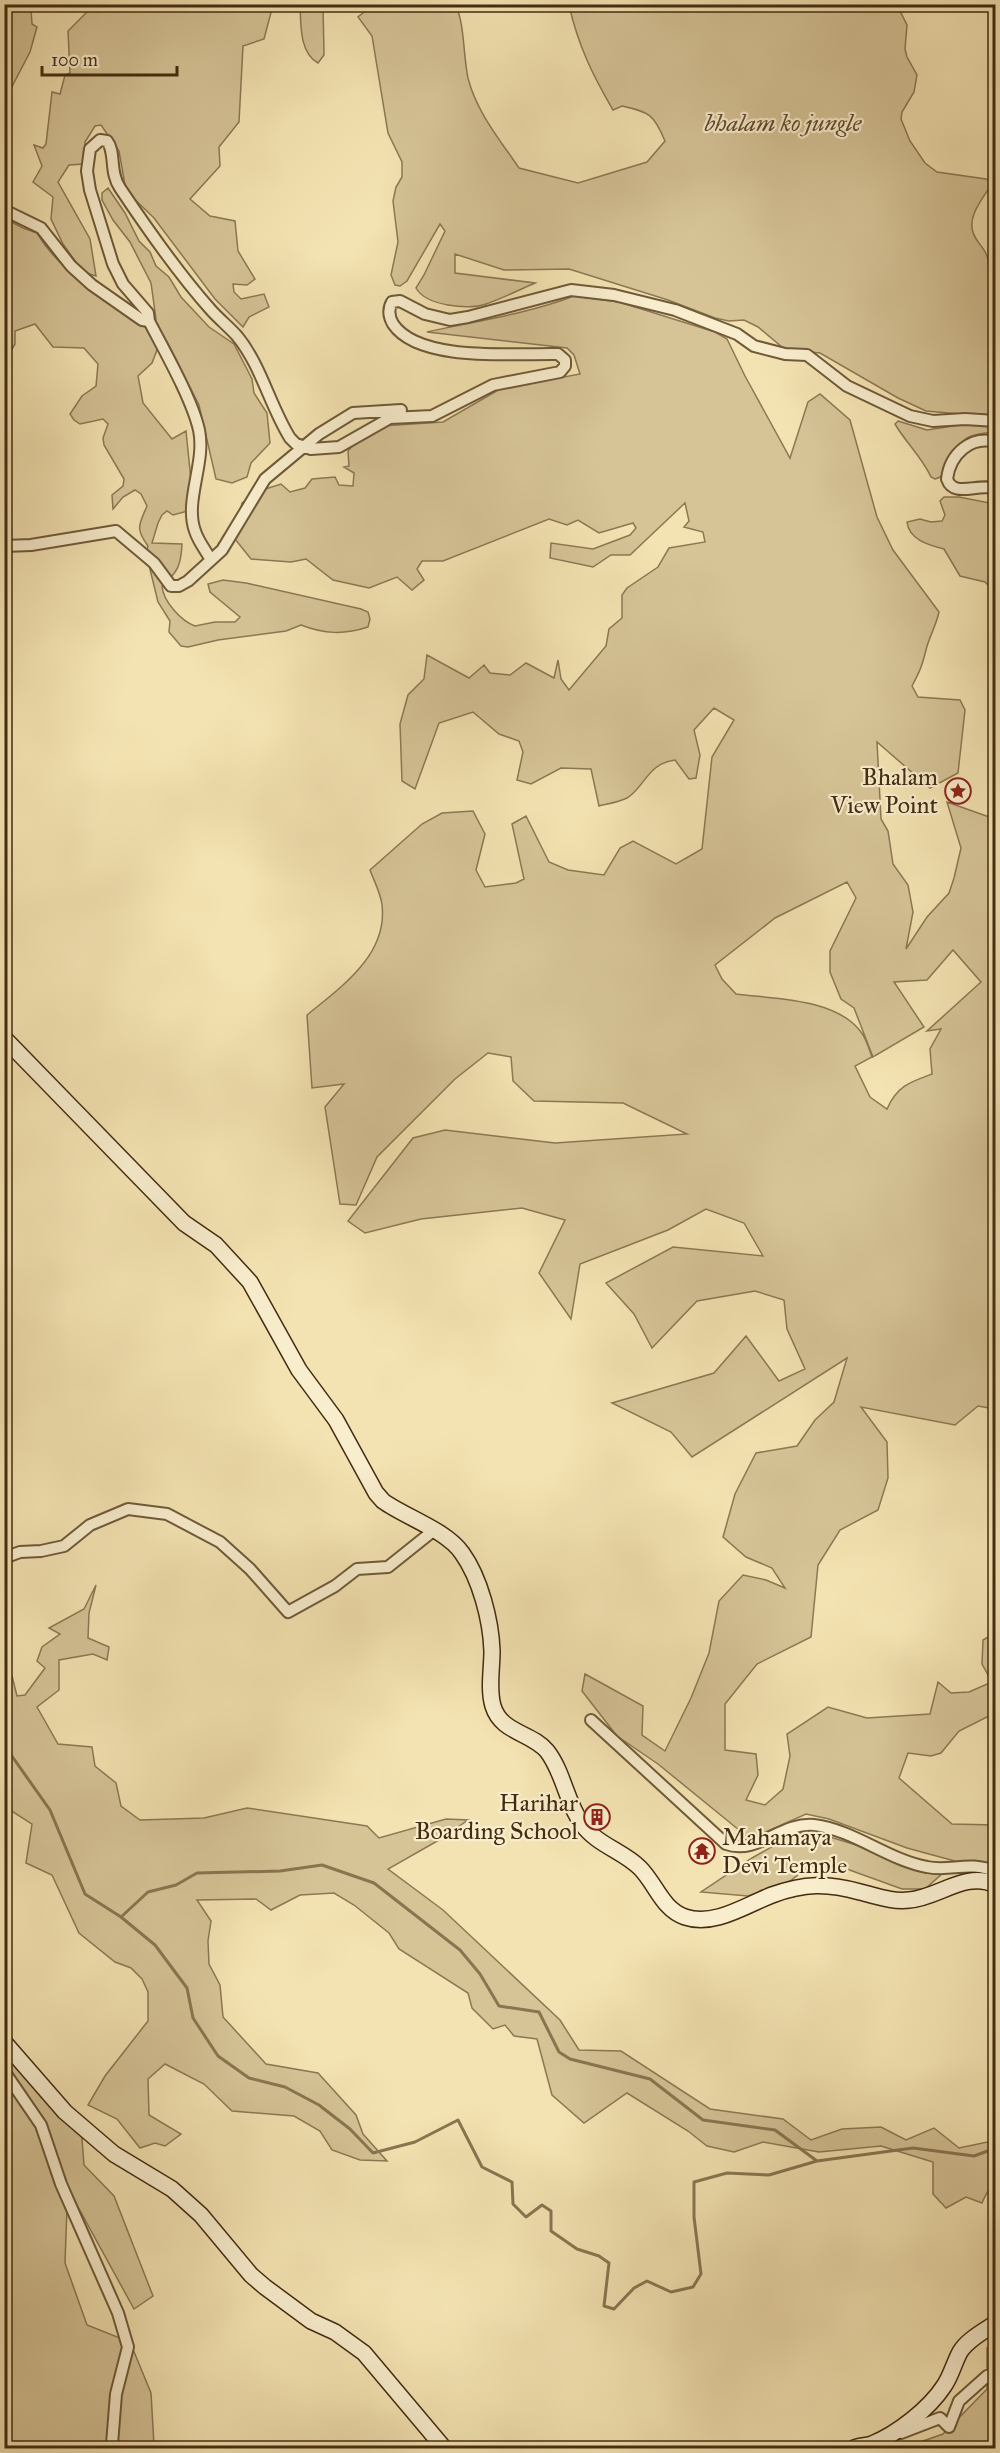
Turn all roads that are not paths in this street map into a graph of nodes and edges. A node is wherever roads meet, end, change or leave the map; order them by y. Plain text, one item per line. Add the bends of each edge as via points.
1 (4, 210) edge
2 (148, 321) junction
3 (432, 416) junction
4 (996, 421) edge
5 (996, 442) edge
6 (303, 447) junction
7 (996, 489) edge
8 (4, 546) edge
9 (211, 560) junction
10 (4, 1038) edge
11 (433, 1532) junction
12 (4, 1558) edge
13 (591, 1720) dead end
14 (996, 1872) edge
15 (996, 1885) edge
16 (4, 2042) edge
17 (4, 2071) edge
18 (996, 2323) edge
19 (996, 2384) edge
20 (870, 2444) junction
21 (115, 2448) edge
22 (444, 2448) edge
23 (854, 2448) edge

1 - 2 street via 42,228 71,266 92,285
2 - 6 street via 148,313 118,275 90,190 87,157 93,144 100,140 110,145 113,175 119,187 162,251 237,336 249,353 285,431
2 - 9 street via 199,432 199,468 192,515 194,531
3 - 4 street via 493,385 560,372 565,360 558,354 466,353 418,343 392,322 392,302 400,301 425,314 450,320 577,290 675,310 736,334 754,346 807,355 847,386 910,416
3 - 6 street via 390,418 339,447
3 - 6 street via 424,410 353,413
5 - 7 street via 984,439 968,444 950,468 947,479 958,490 980,486
6 - 9 street via 265,478 227,545
8 - 9 street via 116,531 154,563 171,586 188,581
10 - 11 main road via 184,1223 232,1260 250,1282 299,1370 336,1420 376,1493 389,1506
11 - 12 street via 388,1567 357,1569 288,1612 220,1542 167,1514 128,1509 90,1525 64,1546
11 - 15 main road via 457,1547 475,1576 492,1648 491,1697 498,1716 504,1724 544,1748 557,1767 583,1825 640,1868 673,1911 700,1919 722,1916 771,1895 811,1884 895,1901 921,1898 964,1881
13 - 14 street via 726,1844 746,1847 789,1828 813,1825 927,1867 978,1866
16 - 22 main road via 65,2112 114,2154 172,2189 201,2215 251,2275 311,2321 364,2353
17 - 21 street via 41,2125 61,2184 118,2313 128,2347 116,2394 112,2444
18 - 20 main road via 966,2344 932,2400 903,2425
19 - 20 street via 987,2376 959,2401 949,2427 940,2418
20 - 23 main road

